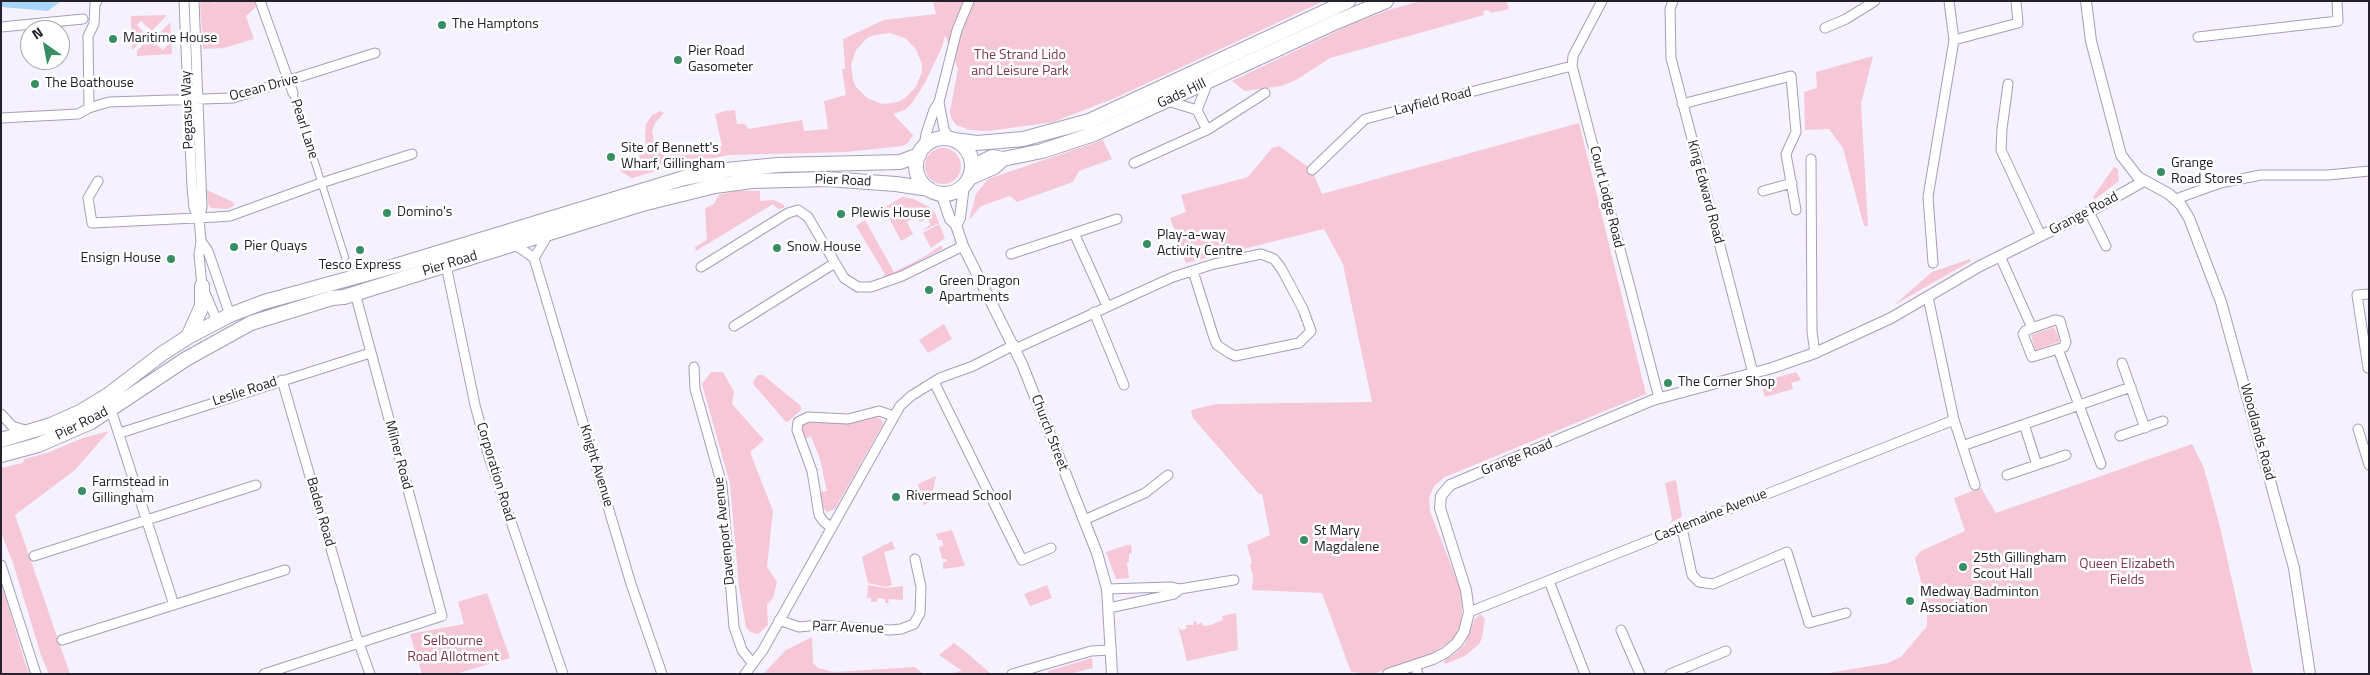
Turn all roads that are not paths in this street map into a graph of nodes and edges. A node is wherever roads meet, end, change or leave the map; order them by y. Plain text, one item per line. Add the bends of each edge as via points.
1 (97, 1) edge
2 (184, 1) edge
3 (194, 1) edge
4 (260, 1) edge
5 (969, 1) edge
6 (1348, 1) edge
7 (1386, 1) edge
8 (1602, 1) edge
9 (1875, 1) edge
10 (1949, 1) edge
11 (2016, 1) edge
12 (2086, 1) edge
13 (2337, 1) edge
14 (1670, 4) edge
15 (83, 19) dead end
16 (1, 27) edge
17 (1824, 28) dead end
18 (2198, 37) dead end
19 (1954, 40) junction
20 (376, 53) dead end
21 (1572, 66) junction
22 (287, 82) junction
23 (1208, 82) junction
24 (2008, 84) dead end
25 (293, 93) joint
26 (1265, 93) dead end
27 (193, 100) junction
28 (1168, 101) junction
29 (939, 102) junction
30 (1682, 104) junction
31 (89, 108) junction
32 (1197, 110) junction
33 (1, 118) edge
34 (1207, 130) junction
35 (952, 139) junction
36 (922, 151) junction
37 (412, 154) dead end
38 (1810, 159) dead end
39 (1134, 163) dead end
40 (1312, 170) dead end
41 (2369, 170) edge
42 (969, 176) junction
43 (98, 181) dead end
44 (2144, 181) junction
45 (321, 183) junction
46 (1792, 183) junction
47 (935, 191) junction
48 (1763, 191) dead end
49 (2176, 199) junction
50 (1796, 210) dead end
51 (2089, 212) junction
52 (199, 218) junction
53 (1117, 220) dead end
54 (956, 225) junction
55 (1074, 233) junction
56 (544, 235) junction
57 (2041, 236) junction
58 (201, 241) junction
59 (514, 244) junction
60 (963, 246) junction
61 (2106, 246) dead end
62 (1011, 254) dead end
63 (2000, 256) junction
64 (345, 257) dead end
65 (534, 258) junction
66 (835, 263) junction
67 (1933, 263) dead end
68 (446, 265) junction
69 (701, 267) dead end
70 (1193, 271) junction
71 (202, 286) junction
72 (355, 293) junction
73 (2369, 294) edge
74 (1928, 297) junction
75 (1107, 306) junction
76 (1094, 312) junction
77 (230, 315) junction
78 (218, 321) junction
79 (734, 326) dead end
80 (2032, 328) junction
81 (231, 333) junction
82 (188, 337) junction
83 (1014, 347) junction
84 (2058, 349) junction
85 (370, 353) junction
86 (1815, 353) junction
87 (2122, 363) dead end
88 (694, 367) dead end
89 (2368, 368) edge
90 (1753, 373) junction
91 (282, 380) junction
92 (934, 382) junction
93 (1124, 385) dead end
94 (2131, 386) junction
95 (1659, 398) junction
96 (2078, 404) junction
97 (111, 410) junction
98 (1, 414) edge
99 (894, 416) junction
100 (1954, 420) junction
101 (2163, 421) dead end
102 (2024, 424) junction
103 (2145, 428) junction
104 (2358, 429) dead end
105 (32, 432) junction
106 (120, 433) junction
107 (2120, 436) dead end
108 (1, 440) edge
109 (1962, 446) junction
110 (1, 455) edge
111 (2066, 455) dead end
112 (2101, 464) dead end
113 (2037, 465) junction
114 (2369, 465) edge
115 (1168, 475) dead end
116 (2007, 475) dead end
117 (256, 485) dead end
118 (1975, 485) dead end
119 (147, 519) junction
120 (1084, 520) junction
121 (832, 528) junction
122 (1682, 528) junction
123 (1051, 548) dead end
124 (34, 556) dead end
125 (915, 559) dead end
126 (1, 565) edge
127 (285, 570) dead end
128 (1234, 580) dead end
129 (1549, 581) junction
130 (1107, 589) junction
131 (1180, 589) junction
132 (174, 605) junction
133 (1109, 608) junction
134 (1468, 612) junction
135 (1846, 613) dead end
136 (779, 620) junction
137 (1621, 630) dead end
138 (62, 640) dead end
139 (359, 643) junction
140 (1111, 650) junction
141 (1726, 651) dead end
142 (753, 664) junction
143 (1417, 670) edge
144 (36, 674) edge
145 (264, 674) edge
146 (370, 674) edge
147 (563, 674) edge
148 (662, 674) edge
149 (745, 674) edge
150 (1012, 674) edge
151 (1112, 674) edge
152 (1388, 674) edge
153 (1585, 674) edge
154 (1640, 674) edge
155 (1670, 674) edge
156 (2310, 674) edge

1 - 31 street via 94,24 88,36
2 - 27 street, Pegasus Way
3 - 27 street, Pegasus Way
4 - 22 street, Pearl Lane
5 - 29 street via 962,14
6 - 35 main road, Gads Hill via 1089,121 1023,139 977,143
7 - 23 main road, Gads Hill
8 - 21 street via 1573,56
9 - 17 street via 1846,20
10 - 19 street
11 - 19 street via 2018,23
12 - 44 street via 2089,35 2117,144 2125,162
13 - 18 street via 2338,22
14 - 30 street, King Edward Road via 1670,58
15 - 16 street
19 - 67 street via 1928,195
20 - 22 street, Ocean Drive
21 - 40 street, Layfield Road via 1365,119
21 - 95 street, Court Lodge Road
22 - 25 street, Pearl Lane
22 - 27 street, Ocean Drive via 233,98
23 - 28 main road, Gads Hill
23 - 32 street
24 - 57 street via 2001,150
25 - 45 street, Pearl Lane
26 - 34 street
27 - 31 street, Ocean Drive via 109,102
27 - 52 street, Pegasus Way via 192,188 194,208
28 - 32 street
28 - 42 main road, Gads Hill via 1077,140 1003,159 994,167
29 - 35 street via 944,129
29 - 36 street
30 - 46 street via 1791,76 1796,132 1786,154
30 - 90 street, King Edward Road
31 - 33 street, Ocean Drive via 78,114
32 - 34 street
34 - 39 street
35 - 36 main road via 940,138
35 - 42 main road via 969,153
36 - 47 main road via 918,174
36 - 77 main road, Pier Road via 900,162 778,165 684,178 395,266 264,302
37 - 45 street
38 - 86 street
41 - 49 street via 2328,175 2261,175 2220,183
42 - 47 main road via 958,190
42 - 54 street
43 - 52 street via 88,198 92,223
44 - 49 street
44 - 51 street, Grange Road
45 - 52 street via 230,216
45 - 64 street, Pearl Lane
46 - 48 street
46 - 50 street
47 - 54 street, Church Street
47 - 56 main road, Pier Road via 896,184 827,179 752,181 679,194
49 - 156 street, Woodlands Road via 2188,218 2229,328 2294,568
51 - 57 street, Grange Road
51 - 61 street
52 - 58 street, Pegasus Way
53 - 55 street
54 - 60 street, Church Street
55 - 62 street
55 - 75 street
56 - 59 main road, Pier Road
56 - 65 street via 545,240
57 - 63 street, Grange Road
58 - 71 street, Pegasus Way
58 - 77 street, Pegasus Way via 208,251
59 - 65 street
59 - 68 main road, Pier Road
60 - 66 street via 902,276 871,287 850,283
60 - 83 street, Church Street
63 - 74 street, Grange Road
63 - 80 street
65 - 148 street, Knight Avenue via 631,584
66 - 69 street via 808,217 798,210
66 - 79 street
68 - 72 main road, Pier Road
68 - 147 street, Corporation Road via 489,457
70 - 70 street via 1214,338 1229,353 1235,356 1300,343 1310,331 1303,309 1281,268 1268,255 1253,254
70 - 75 street
71 - 78 street, Pegasus Way
71 - 82 main road via 202,306
72 - 81 main road, Pier Road via 251,323
72 - 85 street, Milner Road
73 - 89 street via 2357,295
74 - 86 street, Grange Road
74 - 100 street
75 - 76 street
76 - 83 street
76 - 93 street
77 - 78 main road, Pier Road
77 - 81 main road, Pegasus Way
78 - 81 main road, Pegasus Way
78 - 82 main road, Pier Road
80 - 84 street via 2060,321 2066,342
80 - 84 street via 2023,334 2032,357
81 - 97 main road, Pier Road
82 - 105 main road, Pier Road via 163,352 108,395 66,419
83 - 92 street
83 - 120 street, Church Street
84 - 96 street
85 - 91 street, Leslie Road
85 - 139 street, Milner Road via 442,616
86 - 90 street, Grange Road
87 - 94 street
88 - 142 street, Davenport Avenue via 695,389 722,485 734,627 742,650
90 - 95 street, Grange Road
91 - 106 street, Leslie Road
91 - 139 street, Baden Road
92 - 99 street via 907,399
92 - 123 street via 1022,560
94 - 96 street
94 - 103 street
95 - 134 street, Grange Road via 1454,483 1445,490 1440,508 1465,585
96 - 102 street
96 - 112 street
97 - 106 street
97 - 110 main road, Pier Road via 62,436
98 - 105 street via 12,426
99 - 121 street
99 - 121 street via 879,411 848,420 808,417 797,422 812,471 818,512
100 - 109 street
100 - 122 street, Castlemaine Avenue
101 - 103 street
102 - 109 street
102 - 113 street
103 - 107 street
104 - 114 street
105 - 108 main road, Pier Road
106 - 119 street
109 - 118 street
111 - 113 street
113 - 116 street
115 - 120 street via 1145,494
117 - 119 street
119 - 124 street
119 - 132 street
120 - 130 street, Church Street
121 - 136 street
122 - 129 street, Castlemaine Avenue
122 - 135 street via 1692,575 1699,582 1713,584 1787,552 1809,623
125 - 136 street, Parr Avenue via 921,587 920,613 914,624 890,630 819,625 799,627
126 - 144 street
127 - 132 street
128 - 131 street
129 - 134 street, Castlemaine Avenue
129 - 153 street
130 - 131 street
130 - 133 street, Church Street
131 - 133 street via 1174,594
132 - 138 street
133 - 140 street, Church Street
134 - 143 street, Grange Road via 1464,632 1457,644
136 - 142 street
137 - 154 street
139 - 145 street
139 - 146 street, Baden Road
140 - 150 street via 1091,651
140 - 151 street, Church Street
141 - 155 street
142 - 149 street
143 - 152 street, Grange Road

